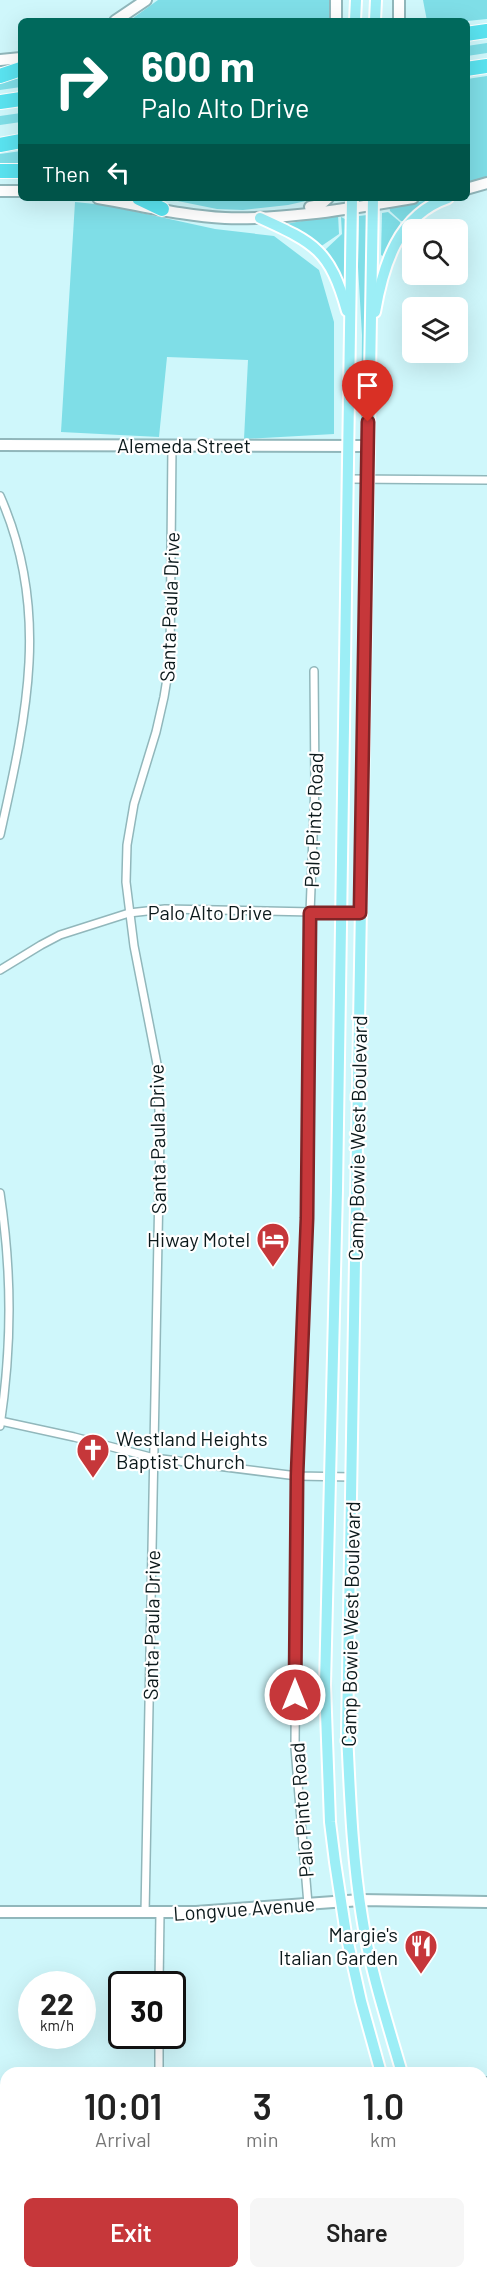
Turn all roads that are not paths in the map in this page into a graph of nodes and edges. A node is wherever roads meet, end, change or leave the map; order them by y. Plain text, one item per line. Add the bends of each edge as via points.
1 (146, 0) edge
2 (336, 0) edge
3 (356, 0) edge
4 (376, 0) edge
5 (399, 0) edge
6 (119, 18) edge
7 (336, 18) edge
8 (356, 18) edge
9 (375, 18) edge
10 (399, 18) edge
11 (487, 31) edge
12 (470, 33) edge
13 (18, 58) edge
14 (0, 60) edge
15 (487, 66) edge
16 (470, 68) edge
17 (18, 70) edge
18 (0, 76) edge
19 (18, 99) edge
20 (0, 102) edge
21 (18, 142) edge
22 (0, 145) edge
23 (0, 171) edge
24 (18, 171) edge
25 (487, 183) edge
26 (470, 188) edge
27 (0, 191) edge
28 (18, 191) edge
29 (115, 201) edge
30 (145, 201) edge
31 (325, 201) edge
32 (373, 201) edge
33 (443, 201) edge
34 (352, 203) edge
35 (162, 209) junction
36 (290, 215) junction
37 (260, 218) junction
38 (351, 326) junction
39 (369, 351) junction
40 (0, 445) edge
41 (172, 445) junction
42 (348, 446) junction
43 (368, 446) junction
44 (348, 478) junction
45 (367, 478) junction
46 (487, 480) edge
47 (0, 496) edge
48 (314, 671) dead end
49 (0, 835) edge
50 (342, 912) junction
51 (129, 913) junction
52 (310, 913) junction
53 (360, 913) junction
54 (0, 970) edge
55 (338, 1190) junction
56 (357, 1191) junction
57 (0, 1193) edge
58 (0, 1423) edge
59 (154, 1458) junction
60 (297, 1476) junction
61 (332, 1476) junction
62 (352, 1477) junction
63 (361, 1900) junction
64 (341, 1901) junction
65 (487, 1902) edge
66 (308, 1904) junction
67 (0, 1912) edge
68 (145, 1913) junction
69 (160, 1913) junction
70 (159, 1971) edge
71 (159, 2049) edge
72 (159, 2067) edge
73 (379, 2067) edge
74 (400, 2067) edge

1 - 6 main road
2 - 7 main road
3 - 8 main road
4 - 9 main road
5 - 10 main road
11 - 12 highway
13 - 14 main road
15 - 16 highway
17 - 18 highway
19 - 20 highway
21 - 22 highway
23 - 24 highway
25 - 26 main road
27 - 28 main road
29 - 35 main road
30 - 35 highway
31 - 36 main road
32 - 34 main road
32 - 39 main road, Camp Bowie West Boulevard
33 - 39 main road via 419,214 398,236 388,256
34 - 36 main road
34 - 38 main road, Camp Bowie West Boulevard
35 - 37 main road via 223,218
36 - 37 main road
37 - 38 main road via 293,232 320,252 338,280
38 - 42 main road, Camp Bowie West Boulevard
39 - 43 main road, Camp Bowie West Boulevard
40 - 41 main road, Alemeda Street
41 - 42 main road, Alemeda Street
41 - 51 street, Santa Paula Drive via 170,660 162,709 129,834
42 - 43 main road, Alemeda Street
42 - 44 main road, Camp Bowie West Boulevard
43 - 45 main road, Camp Bowie West Boulevard
44 - 45 street
44 - 50 main road, Camp Bowie West Boulevard
45 - 46 street
45 - 53 main road, Camp Bowie West Boulevard
47 - 49 street via 22,559 30,658 26,711
48 - 52 street, Palo Pinto Road
50 - 52 street, Palo Alto Drive
50 - 53 street, Palo Alto Drive
50 - 55 main road, Camp Bowie West Boulevard
51 - 52 street, Palo Alto Drive via 165,909
51 - 54 street, Palo Alto Drive via 60,935
51 - 59 street, Santa Paula Drive via 158,1085
52 - 60 street, Palo Pinto Road via 307,1218
53 - 56 main road, Camp Bowie West Boulevard
55 - 56 main road
55 - 61 main road, Camp Bowie West Boulevard
56 - 62 main road, Camp Bowie West Boulevard
57 - 58 street via 10,1288 8,1371
58 - 59 street
59 - 60 street
59 - 68 street, Santa Paula Drive
60 - 61 street
60 - 66 street, Palo Pinto Road via 295,1748
61 - 62 street
61 - 64 main road, Camp Bowie West Boulevard via 325,1685 330,1822
62 - 63 main road, Camp Bowie West Boulevard via 347,1732
63 - 64 main road, Longvue Avenue
63 - 65 main road, Longvue Avenue
63 - 74 main road, Camp Bowie West Boulevard via 380,1998
64 - 66 main road, Longvue Avenue
64 - 73 main road, Camp Bowie West Boulevard via 361,2001
66 - 69 main road, Longvue Avenue
67 - 68 main road, Longvue Avenue
68 - 69 main road, Longvue Avenue
69 - 70 street
71 - 72 street

